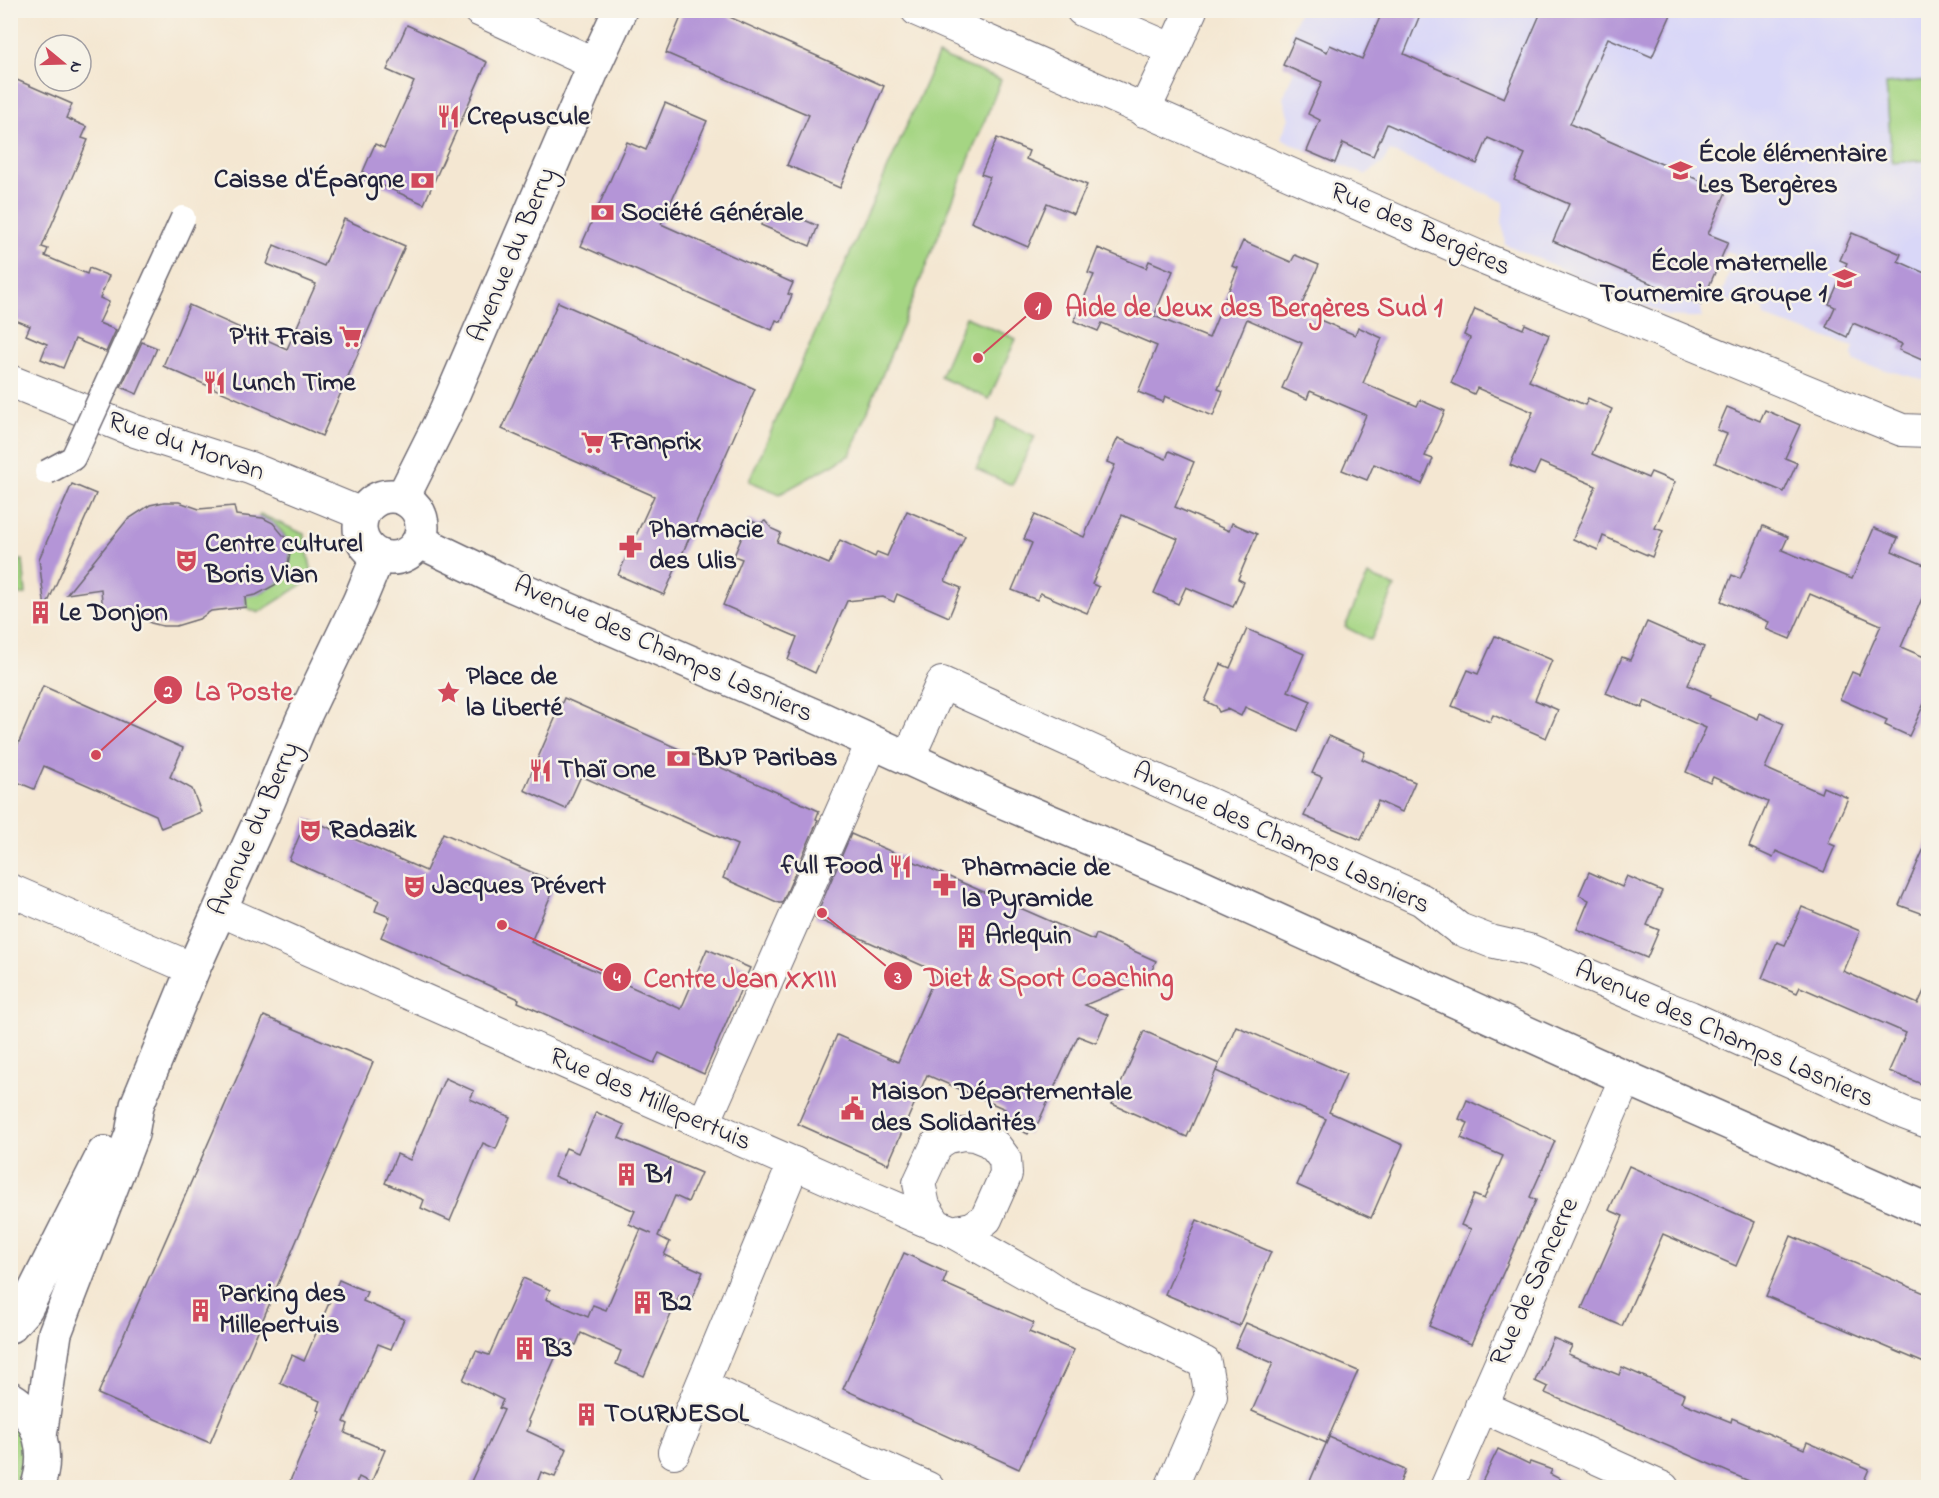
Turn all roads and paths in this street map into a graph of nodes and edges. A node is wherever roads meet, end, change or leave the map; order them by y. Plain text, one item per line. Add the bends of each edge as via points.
1 (479, 10) edge
2 (620, 10) edge
3 (974, 10) edge
4 (1082, 10) edge
5 (1191, 10) edge
6 (930, 16) edge
7 (1173, 50) junction
8 (595, 64) junction
9 (1144, 111) junction
10 (183, 218) dead end
11 (10, 381) edge
12 (1929, 431) edge
13 (47, 472) dead end
14 (403, 497) junction
15 (362, 514) junction
16 (420, 541) junction
17 (378, 556) junction
18 (872, 743) junction
19 (908, 759) junction
20 (10, 890) edge
21 (220, 910) junction
22 (193, 969) junction
23 (1626, 1077) junction
24 (137, 1105) junction
25 (1929, 1122) edge
26 (704, 1123) junction
27 (794, 1163) junction
28 (1929, 1210) edge
29 (10, 1326) edge
30 (702, 1386) junction
31 (10, 1398) edge
32 (1480, 1406) junction
33 (40, 1436) junction
34 (674, 1452) dead end
35 (38, 1488) edge
36 (928, 1488) edge
37 (1171, 1488) edge
38 (1446, 1488) edge
39 (1662, 1488) edge

1 - 8 street
2 - 8 street, Avenue du Berry
3 - 6 street
4 - 7 street
5 - 7 street
6 - 9 street, Rue des Bergères
7 - 9 street
8 - 14 street, Avenue du Berry via 444,415
9 - 12 street, Rue des Bergères via 1729,361 1902,430
10 - 13 street, bridge via 73,458
11 - 15 street, Rue du Morvan via 135,431 250,468
14 - 15 street via 384,496 367,506
14 - 16 street via 422,520
15 - 17 street via 362,539
16 - 17 street via 401,557
16 - 18 street, Avenue des Champs Lasniers
17 - 21 street, Avenue du Berry
18 - 19 street, Avenue des Champs Lasniers
18 - 26 street
19 - 23 street, Avenue des Champs Lasniers
19 - 25 street, Avenue des Champs Lasniers via 942,683 1422,900 1459,929 1529,950
20 - 22 street
21 - 22 street, Avenue du Berry
21 - 26 street, Rue des Millepertuis
22 - 24 street, Avenue du Berry
23 - 28 street, Avenue des Champs Lasniers
23 - 32 street, Rue de Sancerre
24 - 29 street, Avenue du Berry via 116,1130 26,1308
24 - 33 street, Avenue du Berry via 132,1134 55,1333
26 - 27 street, Rue des Millepertuis
27 - 30 street
27 - 37 street, Rue des Millepertuis via 944,1228 1063,1296 1205,1363 1211,1396
30 - 34 street
30 - 36 street
31 - 33 street via 31,1417
32 - 38 street, Rue de Sancerre
32 - 39 street
33 - 35 street via 44,1456

